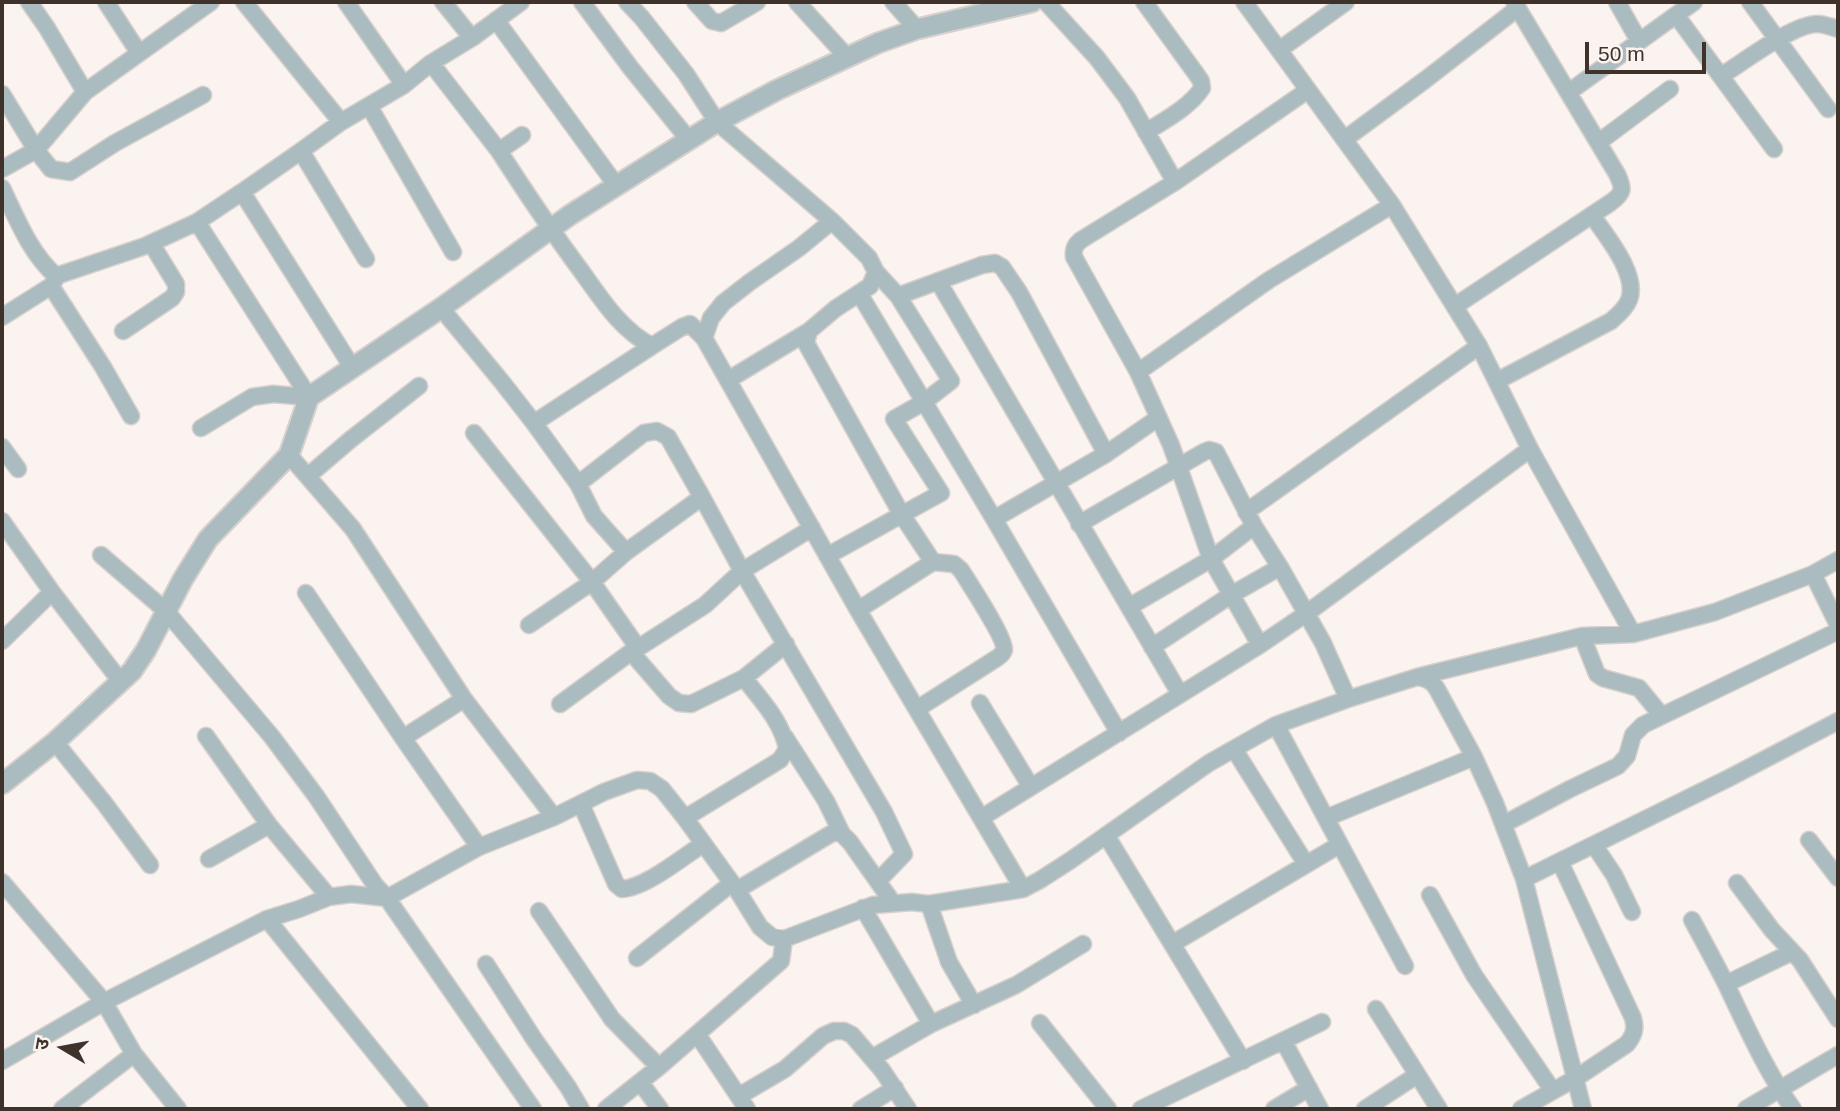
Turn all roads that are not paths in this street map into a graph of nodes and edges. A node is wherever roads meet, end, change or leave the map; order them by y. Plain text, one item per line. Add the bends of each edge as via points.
1 (29, 2) edge
2 (106, 2) edge
3 (211, 2) edge
4 (244, 2) edge
5 (346, 2) edge
6 (443, 2) edge
7 (521, 2) edge
8 (583, 2) edge
9 (627, 2) edge
10 (695, 2) edge
11 (757, 2) edge
12 (797, 2) edge
13 (893, 2) edge
14 (1032, 2) edge
15 (1046, 2) edge
16 (1144, 2) edge
17 (1244, 2) edge
18 (1346, 2) edge
19 (1617, 2) edge
20 (1694, 2) edge
21 (1750, 2) edge
22 (1516, 5) edge
23 (193, 7) edge
24 (1676, 15) junction
25 (496, 20) junction
26 (917, 29) junction
27 (1838, 29) edge
28 (472, 38) junction
29 (1777, 40) junction
30 (1639, 41) junction
31 (1279, 50) junction
32 (139, 53) junction
33 (847, 57) junction
34 (431, 63) junction
35 (1721, 76) junction
36 (404, 85) junction
37 (1670, 89) dead end
38 (1308, 90) junction
39 (85, 92) junction
40 (1569, 92) junction
41 (2, 94) edge
42 (203, 95) dead end
43 (369, 106) junction
44 (1828, 109) dead end
45 (341, 122) junction
46 (717, 122) junction
47 (1146, 132) junction
48 (523, 135) dead end
49 (1345, 139) junction
50 (689, 140) junction
51 (1599, 142) junction
52 (1774, 149) dead end
53 (36, 150) junction
54 (301, 151) junction
55 (499, 151) junction
56 (2, 169) edge
57 (1175, 182) junction
58 (617, 185) junction
59 (2, 188) edge
60 (242, 192) junction
61 (1392, 205) junction
62 (1592, 215) junction
63 (832, 221) junction
64 (197, 222) junction
65 (550, 229) junction
66 (151, 243) junction
67 (453, 252) dead end
68 (366, 259) dead end
69 (876, 272) junction
70 (54, 281) junction
71 (938, 282) junction
72 (859, 293) junction
73 (898, 296) junction
74 (1455, 306) junction
75 (441, 308) junction
76 (2, 317) edge
77 (123, 331) dead end
78 (809, 331) junction
79 (704, 338) junction
80 (1479, 345) junction
81 (652, 346) junction
82 (352, 367) junction
83 (1138, 372) junction
84 (728, 380) junction
85 (1496, 381) junction
86 (419, 386) dead end
87 (309, 397) junction
88 (924, 402) junction
89 (131, 416) dead end
90 (1158, 418) junction
91 (534, 423) junction
92 (201, 428) dead end
93 (474, 433) dead end
94 (2, 447) edge
95 (1530, 449) junction
96 (1106, 454) junction
97 (289, 455) junction
98 (1178, 465) junction
99 (18, 469) dead end
100 (308, 476) junction
101 (578, 484) junction
102 (1055, 484) junction
103 (702, 497) junction
104 (902, 515) junction
105 (994, 519) junction
106 (1250, 519) junction
107 (2, 521) edge
108 (1079, 524) junction
109 (812, 528) junction
110 (626, 552) junction
111 (102, 555) dead end
112 (827, 556) junction
113 (1211, 559) junction
114 (1838, 560) edge
115 (933, 562) junction
116 (1280, 567) junction
117 (742, 571) junction
118 (1813, 574) junction
119 (592, 582) junction
120 (52, 592) junction
121 (306, 593) dead end
122 (1231, 595) junction
123 (1129, 607) junction
124 (858, 610) junction
125 (166, 611) junction
126 (1307, 613) junction
127 (529, 625) dead end
128 (1838, 625) edge
129 (1838, 631) edge
130 (1633, 634) junction
131 (1582, 636) junction
132 (2, 641) edge
133 (786, 644) junction
134 (1260, 645) junction
135 (1152, 647) junction
136 (635, 650) junction
137 (1417, 677) junction
138 (744, 678) junction
139 (121, 682) junction
140 (1180, 694) junction
141 (464, 699) junction
142 (1348, 699) junction
143 (980, 703) dead end
144 (559, 704) dead end
145 (917, 709) junction
146 (1662, 716) junction
147 (1838, 721) edge
148 (1276, 725) junction
149 (1119, 733) junction
150 (206, 736) dead end
151 (785, 737) junction
152 (403, 738) junction
153 (55, 742) junction
154 (1234, 749) junction
155 (1474, 757) junction
156 (2, 784) edge
157 (1031, 787) junction
158 (580, 804) junction
159 (554, 817) junction
160 (685, 818) junction
161 (981, 818) junction
162 (1326, 818) junction
163 (1504, 824) junction
164 (269, 825) junction
165 (842, 834) junction
166 (1106, 835) junction
167 (1809, 841) dead end
168 (703, 844) junction
169 (1339, 845) junction
170 (1594, 845) junction
171 (479, 847) junction
172 (209, 859) dead end
173 (1560, 862) junction
174 (1306, 864) junction
175 (150, 865) dead end
176 (1524, 878) junction
177 (1838, 878) edge
178 (878, 881) junction
179 (2, 882) edge
180 (1737, 883) dead end
181 (734, 887) junction
182 (1023, 889) junction
183 (1430, 895) dead end
184 (329, 897) junction
185 (387, 898) junction
186 (893, 903) junction
187 (929, 904) junction
188 (863, 908) junction
189 (539, 911) dead end
190 (1632, 912) dead end
191 (267, 919) junction
192 (1692, 920) dead end
193 (784, 939) junction
194 (1083, 944) dead end
195 (1172, 944) junction
196 (1792, 952) junction
197 (637, 958) dead end
198 (486, 964) dead end
199 (1405, 966) dead end
200 (1726, 984) junction
201 (104, 1002) junction
202 (974, 1005) junction
203 (1376, 1009) dead end
204 (1838, 1019) edge
205 (1040, 1023) dead end
206 (1322, 1023) dead end
207 (930, 1024) junction
208 (697, 1034) junction
209 (1284, 1042) junction
210 (134, 1054) junction
211 (1838, 1055) edge
212 (872, 1058) junction
213 (2, 1061) edge
214 (1243, 1061) junction
215 (659, 1067) junction
216 (1417, 1075) junction
217 (1576, 1078) junction
218 (640, 1082) junction
219 (895, 1088) junction
220 (1309, 1088) junction
221 (1779, 1089) junction
222 (1553, 1091) junction
223 (743, 1102) edge
224 (62, 1109) edge
225 (178, 1109) edge
226 (419, 1109) edge
227 (533, 1109) edge
228 (581, 1109) edge
229 (606, 1109) edge
230 (660, 1109) edge
231 (861, 1109) edge
232 (908, 1109) edge
233 (1108, 1109) edge
234 (1141, 1109) edge
235 (1274, 1109) edge
236 (1320, 1109) edge
237 (1365, 1109) edge
238 (1439, 1109) edge
239 (1521, 1109) edge
240 (1583, 1109) edge
241 (1746, 1109) edge
242 (1793, 1109) edge

1 - 39 street
2 - 32 street
3 - 23 street
4 - 45 street
5 - 36 street
6 - 28 street
7 - 25 street
8 - 50 street
9 - 46 street via 686,74
10 - 11 street via 712,21 722,23
12 - 33 street
13 - 26 street
14 - 26 street
15 - 47 street via 1097,58
16 - 47 street via 1202,88
17 - 31 street
18 - 31 street
19 - 30 street
20 - 24 street
21 - 29 street
22 - 40 street
22 - 49 street
23 - 32 street
24 - 30 street
24 - 35 street
25 - 28 street
25 - 58 street
26 - 33 street
27 - 29 street via 1810,25
28 - 34 street
29 - 35 street
29 - 44 street
30 - 40 street
31 - 38 street
32 - 39 street
33 - 46 street
34 - 36 street
34 - 55 street
35 - 52 street
36 - 43 street
37 - 51 street
38 - 49 street
38 - 57 street
39 - 53 street
40 - 51 street
41 - 53 street
42 - 53 street via 70,172 51,169
43 - 45 street
43 - 67 street
45 - 54 street
46 - 50 street
46 - 63 street
47 - 57 street
48 - 55 street
49 - 61 street
50 - 58 street
51 - 62 street via 1622,191
53 - 56 street
54 - 60 street
54 - 68 street
55 - 65 street
57 - 83 street via 1081,240 1073,251
58 - 65 street
59 - 70 street
60 - 64 street
60 - 82 street
61 - 74 street
61 - 83 street via 1269,280
62 - 74 street
62 - 85 street via 1629,276 1630,298 1622,312
63 - 69 street via 869,258
63 - 79 street via 723,303
64 - 66 street
64 - 87 street
65 - 75 street
65 - 81 street via 613,314
66 - 70 street
66 - 77 street via 176,284 176,292
69 - 72 street via 870,286
69 - 73 street
70 - 76 street
70 - 89 street
71 - 73 street
71 - 96 street via 982,265 1002,267
71 - 102 street
72 - 78 street
72 - 88 street
73 - 88 street via 951,381
74 - 80 street
75 - 82 street
75 - 91 street
78 - 84 street
78 - 104 street via 806,343 812,355
79 - 81 street via 690,324
79 - 84 street
80 - 85 street
80 - 106 street
81 - 91 street
82 - 87 street
83 - 90 street
84 - 109 street
85 - 95 street
86 - 100 street
87 - 92 street via 252,397
87 - 97 street
88 - 104 street via 894,419 941,493
88 - 105 street
90 - 96 street
90 - 98 street
91 - 101 street
93 - 119 street
94 - 99 street
95 - 126 street
95 - 130 street
96 - 102 street
97 - 100 street
97 - 125 street via 208,539
98 - 106 street via 1209,450 1216,452
98 - 108 street
98 - 113 street
100 - 141 street via 353,528
101 - 103 street via 644,433 657,431 668,438
101 - 110 street via 594,516
102 - 105 street
102 - 108 street
103 - 110 street
103 - 117 street
104 - 112 street
104 - 115 street
105 - 149 street
106 - 113 street
106 - 116 street
107 - 120 street
108 - 123 street
109 - 112 street
109 - 117 street
110 - 119 street
111 - 125 street
112 - 124 street
113 - 122 street
113 - 123 street
114 - 118 street
115 - 124 street
115 - 145 street via 954,564 961,570 1004,648 997,658
116 - 122 street
116 - 126 street
117 - 133 street
117 - 136 street via 705,605
118 - 128 street
118 - 130 street via 1715,612
119 - 127 street
119 - 136 street
120 - 132 street
120 - 139 street
121 - 152 street
122 - 134 street
122 - 135 street
123 - 135 street
124 - 145 street
125 - 139 street via 146,650
125 - 185 street via 272,737
126 - 134 street
126 - 142 street
129 - 146 street
130 - 131 street
131 - 137 street
131 - 146 street via 1597,674 1639,688
133 - 138 street
133 - 178 street via 884,811 904,854
134 - 140 street
135 - 140 street
136 - 138 street via 678,703 691,704
136 - 144 street
137 - 142 street
137 - 155 street via 1434,684
138 - 151 street
139 - 153 street
140 - 149 street
141 - 152 street
141 - 159 street
142 - 148 street
143 - 157 street
145 - 161 street
146 - 163 street via 1637,729 1618,766
147 - 170 street
148 - 154 street
148 - 162 street
149 - 157 street
150 - 164 street
151 - 160 street via 787,749 780,760
151 - 165 street via 827,801
152 - 171 street
153 - 156 street
153 - 175 street
154 - 166 street
154 - 174 street
155 - 162 street
155 - 163 street
157 - 161 street
158 - 159 street
158 - 160 street via 637,780 650,781
158 - 168 street via 622,889 643,883
159 - 171 street
160 - 168 street
161 - 182 street
162 - 169 street
163 - 176 street
164 - 172 street
164 - 184 street
165 - 178 street
165 - 181 street via 834,832
166 - 182 street
166 - 195 street
167 - 177 street
168 - 181 street
169 - 174 street
169 - 199 street
170 - 173 street
170 - 190 street
171 - 185 street
173 - 176 street
173 - 217 street via 1635,1025 1627,1044
174 - 195 street
176 - 217 street
178 - 186 street
179 - 201 street
180 - 196 street
181 - 193 street via 760,927 772,937
181 - 197 street
182 - 187 street
183 - 222 street via 1474,975
184 - 185 street
184 - 191 street
185 - 227 street
186 - 187 street
186 - 188 street
187 - 202 street via 948,962
188 - 193 street
188 - 207 street
189 - 215 street via 612,1019
191 - 201 street
191 - 226 street
192 - 200 street
193 - 208 street via 781,961
194 - 202 street
195 - 214 street
196 - 200 street
196 - 204 street
198 - 228 street
200 - 221 street
201 - 210 street
201 - 213 street
202 - 207 street
203 - 216 street
205 - 233 street
206 - 209 street
207 - 212 street
208 - 215 street
208 - 223 street
209 - 214 street
209 - 220 street
210 - 224 street
210 - 225 street
211 - 221 street
212 - 219 street
212 - 223 street via 852,1035 834,1031
214 - 234 street
215 - 218 street
216 - 237 street
216 - 238 street
217 - 222 street
217 - 240 street
218 - 229 street
218 - 230 street
219 - 231 street
219 - 232 street
220 - 235 street
220 - 236 street
221 - 241 street
221 - 242 street
222 - 239 street

